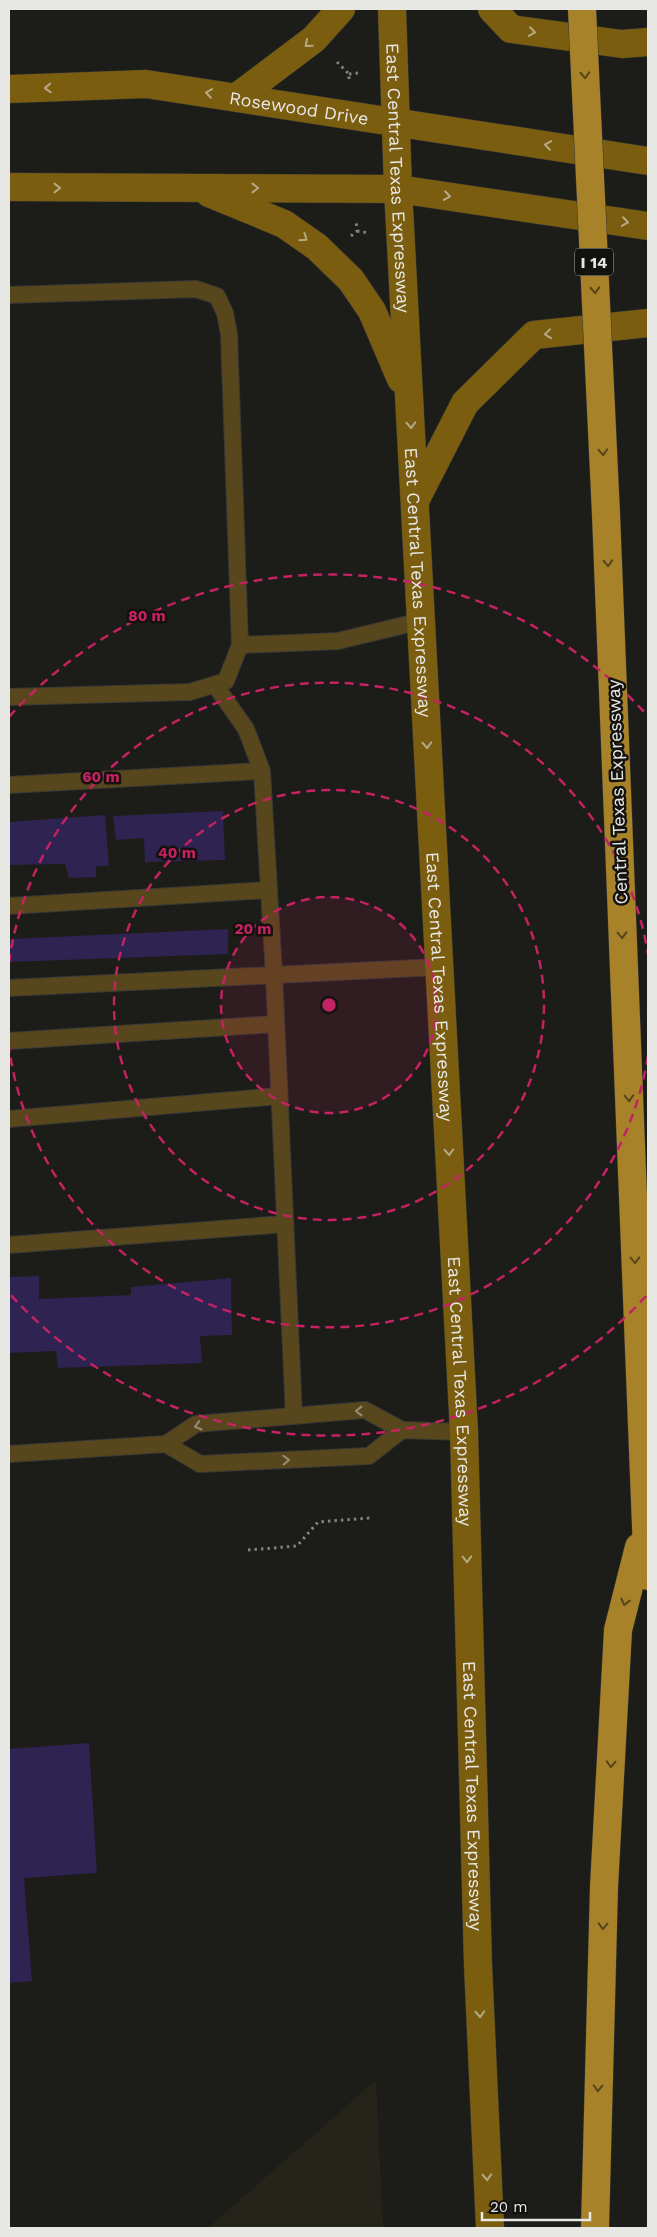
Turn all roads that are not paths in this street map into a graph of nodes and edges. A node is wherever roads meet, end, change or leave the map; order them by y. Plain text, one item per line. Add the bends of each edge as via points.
1 (341, 9) edge
2 (392, 9) edge
3 (492, 9) edge
4 (582, 9) edge
5 (648, 42) edge
6 (9, 89) edge
7 (237, 97) junction
8 (396, 121) junction
9 (648, 161) edge
10 (9, 187) edge
11 (196, 188) junction
12 (398, 189) junction
13 (648, 226) edge
14 (9, 295) edge
15 (648, 323) edge
16 (410, 399) junction
17 (415, 502) junction
18 (421, 621) junction
19 (240, 645) junction
20 (215, 685) junction
21 (9, 697) edge
22 (262, 771) junction
23 (9, 785) edge
24 (269, 890) junction
25 (9, 906) edge
26 (439, 967) junction
27 (274, 975) junction
28 (9, 988) edge
29 (276, 1024) junction
30 (9, 1040) edge
31 (279, 1096) junction
32 (9, 1119) edge
33 (285, 1224) junction
34 (9, 1245) edge
35 (294, 1416) junction
36 (402, 1430) junction
37 (464, 1432) junction
38 (166, 1444) junction
39 (9, 1454) edge
40 (646, 1521) junction
41 (648, 1576) edge
42 (490, 2228) edge
43 (595, 2228) edge

1 -> 7 main road via 314,39
2 - 8 main road, East Central Texas Expressway
3 -> 5 main road via 511,30 622,44
4 -> 40 highway, Central Texas Expressway / I 14, bridge via 606,514
7 -> 6 main road, Rosewood Drive via 146,84
7 - 8 main road, Rosewood Drive
9 -> 8 main road, Rosewood Drive
8 - 12 main road, East Central Texas Expressway
10 -> 11 main road
11 -> 12 main road
11 -> 16 main road via 284,224 317,247 351,280 372,311
12 -> 13 main road
12 - 16 main road, East Central Texas Expressway
14 - 19 lane via 196,289 216,296 225,313 229,334
15 -> 17 main road via 534,335 465,403
16 -> 17 main road, East Central Texas Expressway
17 - 18 main road, East Central Texas Expressway
18 - 19 lane via 338,641
18 -> 26 main road, East Central Texas Expressway
19 - 20 lane via 226,681
20 - 21 lane via 190,692
20 - 22 lane via 246,729
22 - 23 lane
22 - 24 lane
24 - 25 lane
24 - 27 lane
26 - 27 lane
26 -> 37 main road, East Central Texas Expressway
27 - 28 lane
27 - 29 lane
29 - 30 lane
29 - 31 lane
31 - 32 lane
31 - 33 lane
33 - 34 lane
33 - 35 lane
36 -> 35 lane via 365,1410
35 -> 38 lane via 196,1424
36 - 37 lane
38 -> 36 lane via 200,1464 369,1456
37 -> 42 main road, East Central Texas Expressway via 478,1966
38 - 39 lane
40 - 41 highway, Central Texas Expressway / I 14
40 -> 43 highway via 618,1630 604,1887

